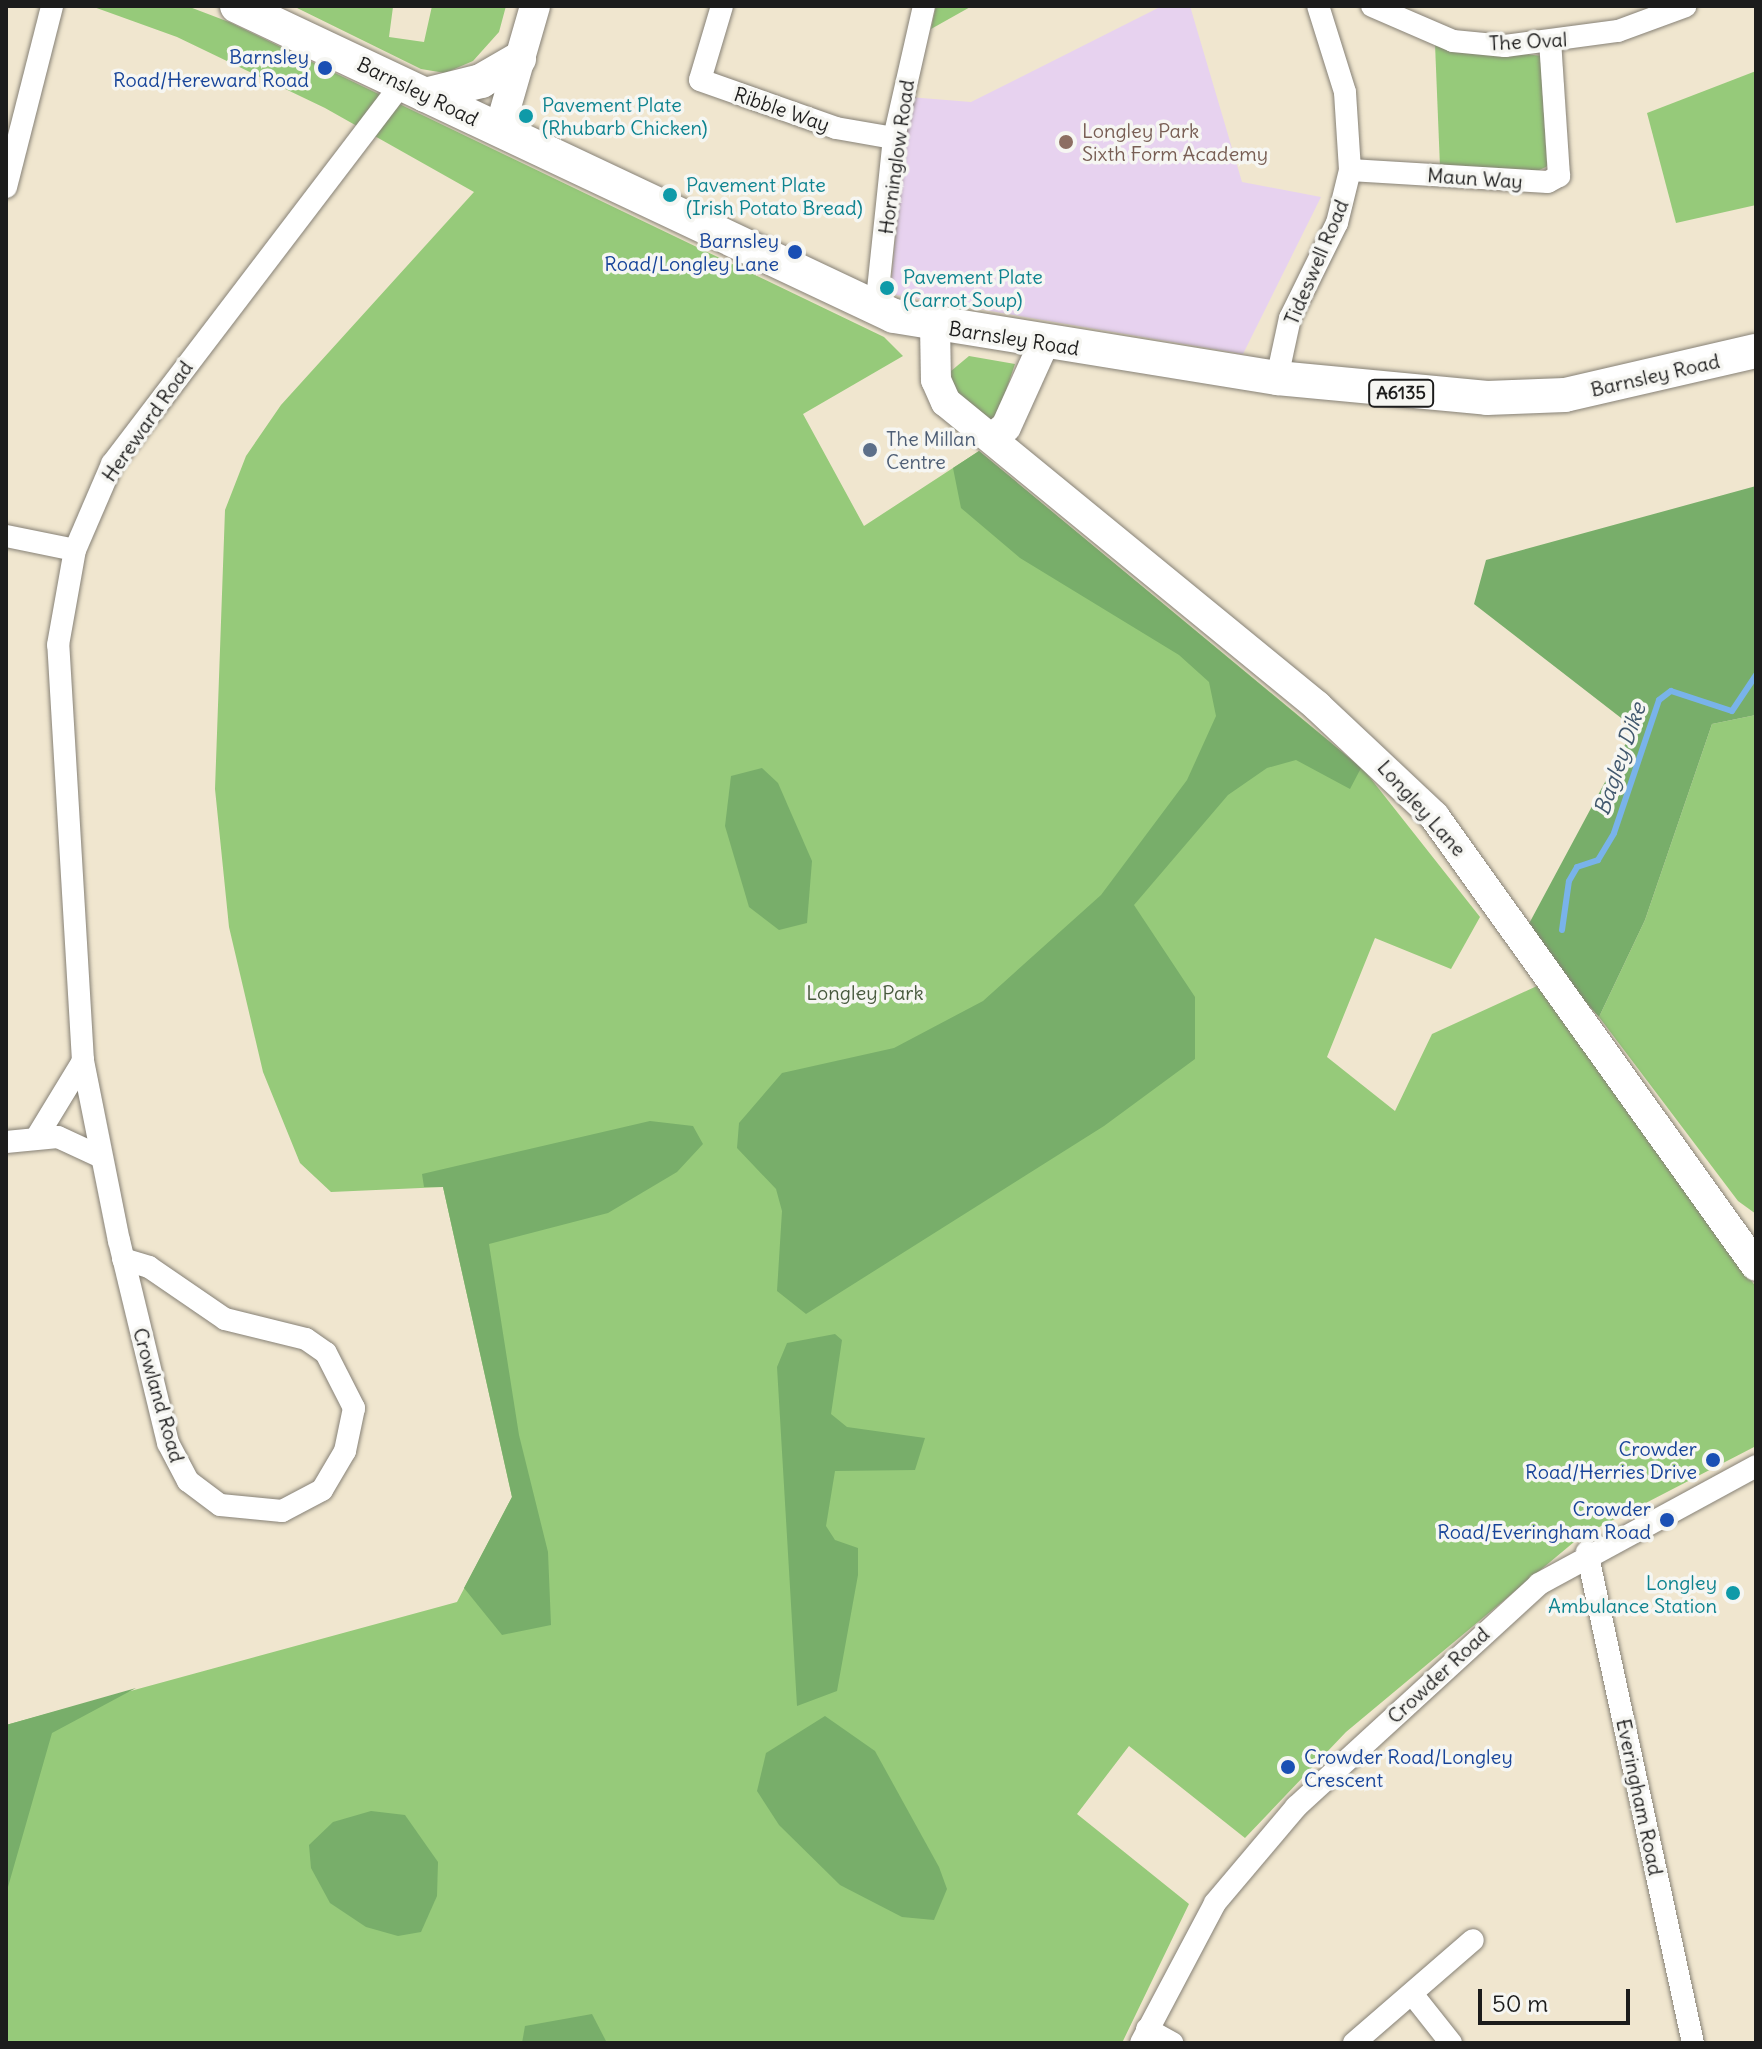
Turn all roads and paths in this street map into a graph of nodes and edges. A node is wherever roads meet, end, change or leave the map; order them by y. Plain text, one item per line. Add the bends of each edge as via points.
1 (52, 6) edge
2 (237, 6) edge
3 (535, 6) edge
4 (722, 6) edge
5 (924, 6) edge
6 (1318, 6) edge
7 (1372, 6) edge
8 (1686, 6) edge
9 (1550, 42) junction
10 (519, 59) junction
11 (413, 89) junction
12 (499, 131) junction
13 (894, 138) junction
14 (1350, 170) junction
15 (6, 187) edge
16 (876, 309) junction
17 (935, 325) junction
18 (1044, 343) junction
19 (1756, 351) edge
20 (1277, 378) junction
21 (993, 437) junction
22 (6, 536) edge
23 (75, 550) junction
24 (83, 1061) junction
25 (38, 1135) junction
26 (6, 1142) edge
27 (101, 1157) junction
28 (1744, 1234) edge
29 (123, 1259) junction
30 (1756, 1266) edge
31 (1756, 1466) edge
32 (1587, 1552) junction
33 (1473, 1940) dead end
34 (1413, 1995) junction
35 (1144, 2036) edge
36 (1172, 2043) edge
37 (1354, 2043) edge
38 (1451, 2043) edge
39 (1693, 2043) edge

1 - 15 street
2 - 11 main road, Barnsley Road / A6135
3 - 10 street
4 - 13 street, Ribble Way via 700,80 836,128
5 - 13 street, Horninglow Road
6 - 14 street, Tideswell Road via 1345,92
7 - 9 street, The Oval via 1453,41
8 - 9 street, The Oval via 1618,31
9 - 14 street, Maun Way via 1559,176 1548,182
10 - 11 main road via 481,81
10 - 12 street
11 - 12 main road, Barnsley Road / A6135
11 - 23 street, Hereward Road via 136,429 112,464
12 - 16 main road, Barnsley Road / A6135
13 - 16 street, Horninglow Road
14 - 20 street, Tideswell Road via 1337,223 1290,318
16 - 17 main road, Barnsley Road / A6135
17 - 18 main road, Barnsley Road / A6135
17 - 21 street, Longley Lane via 938,391
18 - 20 main road, Barnsley Road / A6135
18 - 21 street via 1006,427
19 - 20 main road, Barnsley Road / A6135 via 1565,395 1410,394
21 - 28 street, Longley Lane via 1317,706 1434,816
22 - 23 street
23 - 24 street, Hereward Road via 58,645 57,703
24 - 25 street
24 - 27 street, Hereward Road
25 - 26 street
25 - 27 street
27 - 29 street, Crowland Road
28 - 30 street, Longley Lane
29 - 29 street, Crowland Road via 168,1443 188,1481 220,1505 258,1511 282,1511 322,1490 345,1451 354,1408 326,1353 306,1339 225,1319 149,1267
31 - 32 street, Crowder Road
32 - 35 street, Crowder Road via 1498,1620 1254,1852 1180,1960
32 - 39 street, Everingham Road
33 - 34 street
34 - 37 street
34 - 38 street
35 - 36 street

